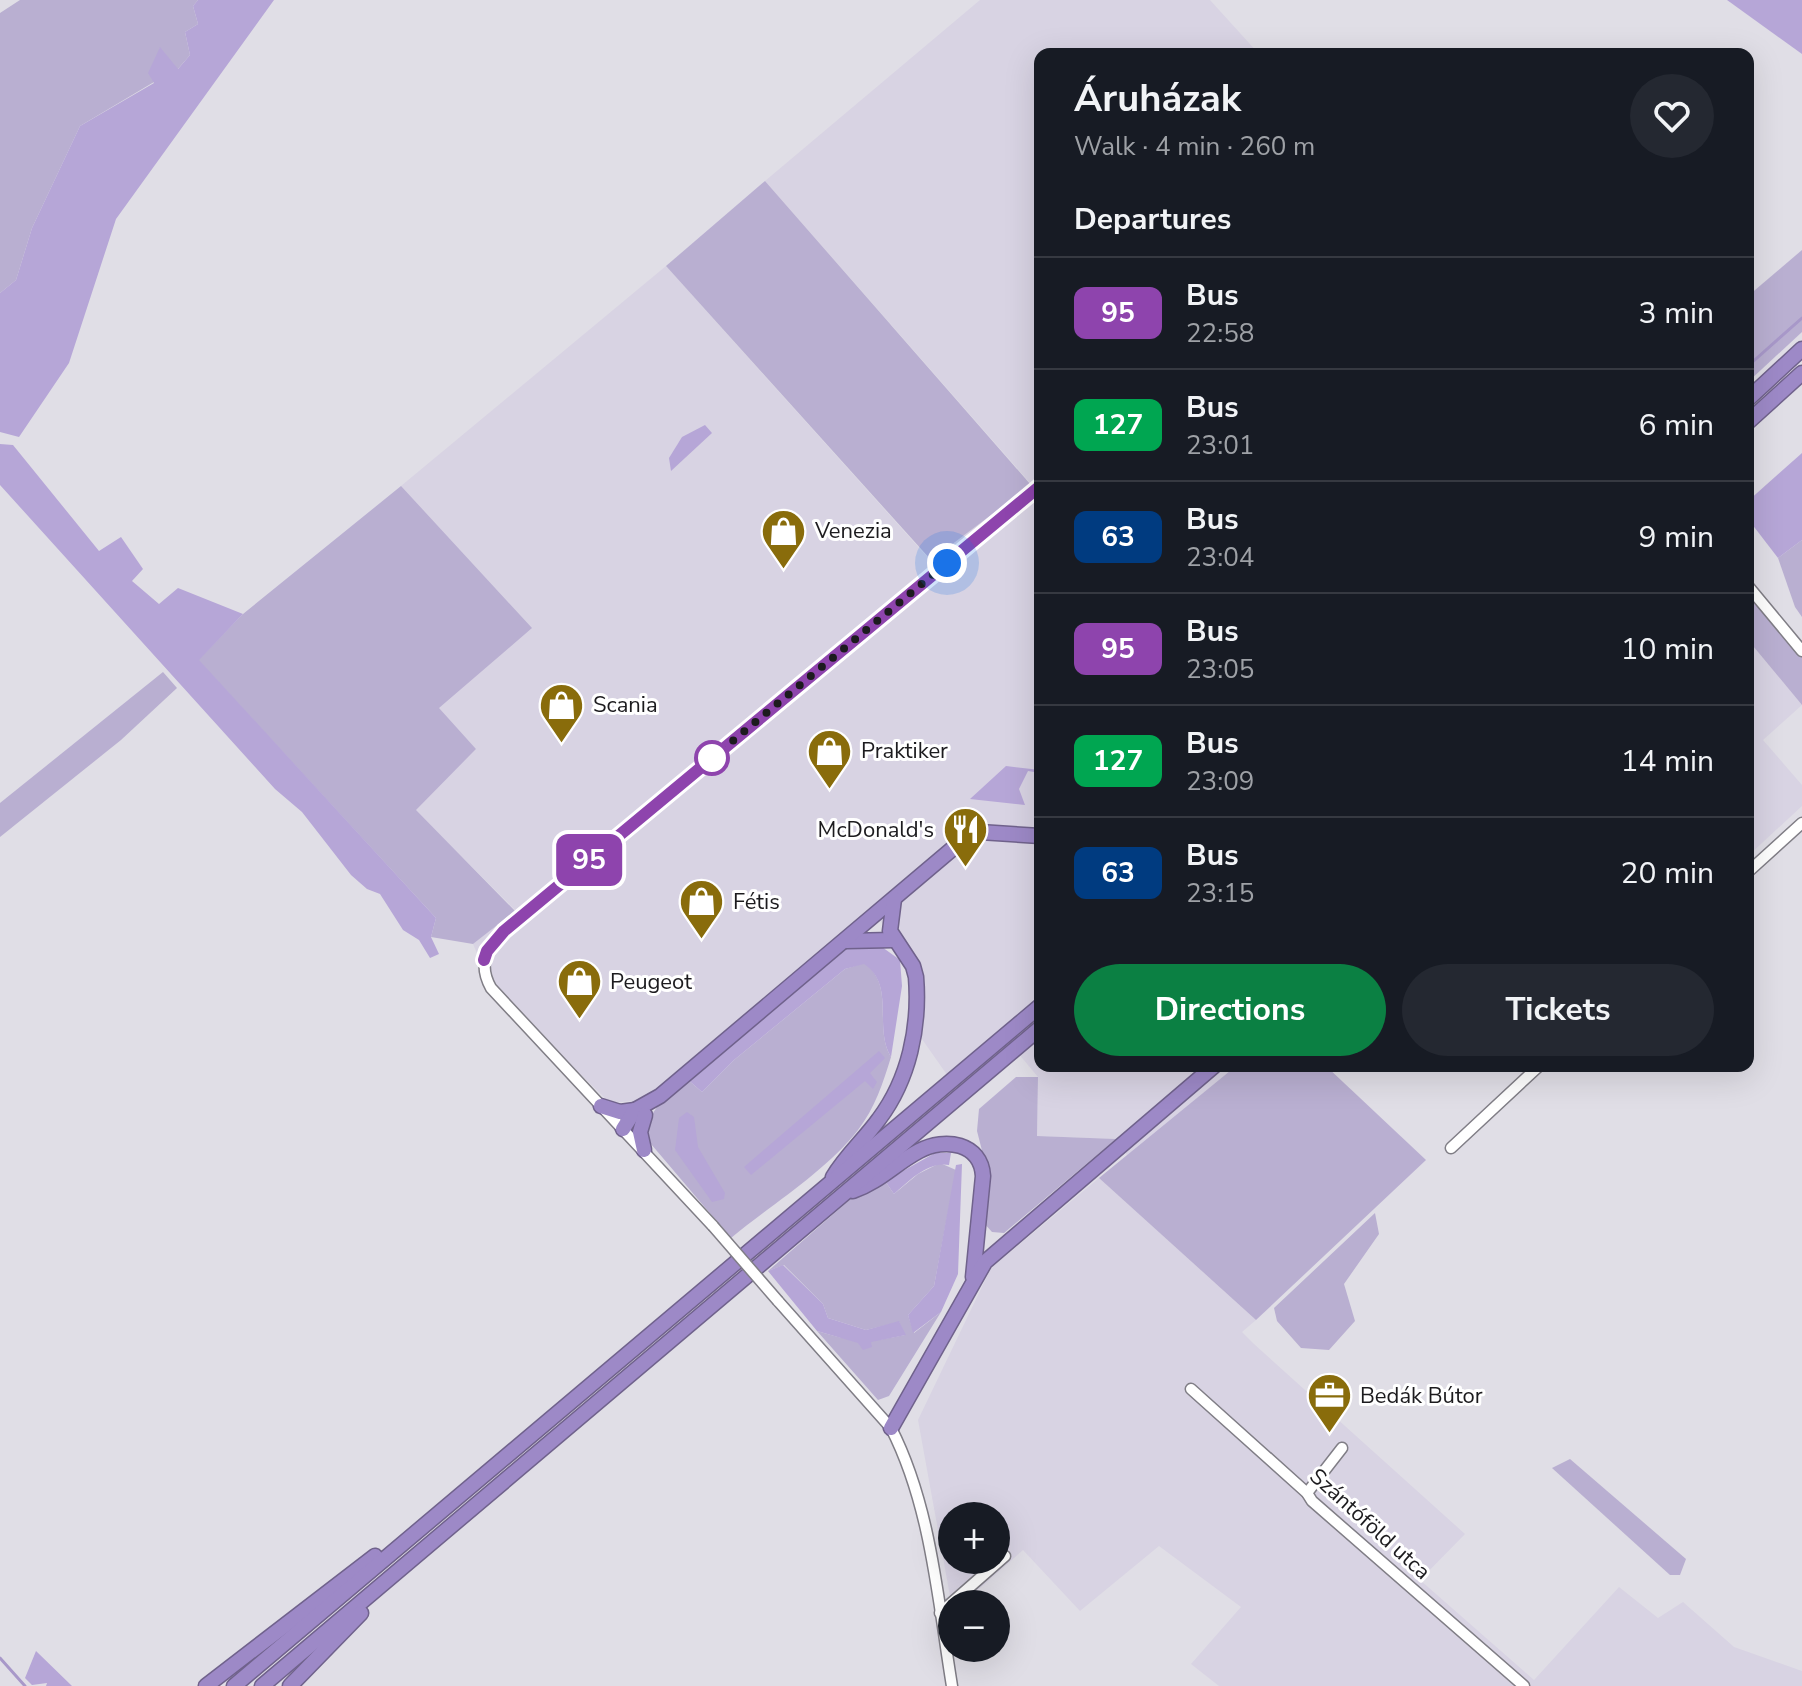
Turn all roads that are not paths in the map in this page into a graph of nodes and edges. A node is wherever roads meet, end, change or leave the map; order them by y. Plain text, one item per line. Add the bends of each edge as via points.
1 (1802, 349) edge
2 (1802, 373) edge
3 (1754, 393) edge
4 (1754, 417) edge
5 (1034, 491) edge
6 (1754, 593) edge
7 (1802, 651) edge
8 (1802, 823) edge
9 (1034, 836) edge
10 (1754, 867) edge
11 (894, 899) junction
12 (871, 918) junction
13 (889, 936) junction
14 (842, 943) junction
15 (1034, 1011) edge
16 (1034, 1033) edge
17 (1207, 1072) edge
18 (1533, 1072) edge
19 (601, 1106) junction
20 (640, 1112) junction
21 (623, 1129) junction
22 (1451, 1148) dead end
23 (644, 1150) junction
24 (829, 1184) junction
25 (842, 1195) junction
26 (980, 1222) junction
27 (1003, 1240) junction
28 (976, 1255) junction
29 (972, 1281) junction
30 (1191, 1389) dead end
31 (891, 1428) junction
32 (1342, 1448) dead end
33 (1307, 1493) junction
34 (435, 1516) junction
35 (984, 1574) edge
36 (393, 1576) junction
37 (966, 1590) edge
38 (938, 1603) edge
39 (247, 1652) junction
40 (948, 1662) edge
41 (196, 1686) edge
42 (206, 1686) edge
43 (234, 1686) edge
44 (262, 1686) edge
45 (289, 1686) edge
46 (952, 1686) edge
47 (1524, 1686) edge

1 - 3 highway
2 - 4 highway
5 - 19 street via 504,931 487,951 484,972 491,988
6 - 7 street
8 - 10 street
9 - 11 highway via 974,833
11 - 12 highway
11 - 13 highway
12 - 13 highway
12 - 14 highway
13 - 14 highway
13 - 24 highway via 908,957 916,977 906,1071 889,1106 843,1158
14 - 20 highway
15 - 24 highway
16 - 25 highway
17 - 27 highway
18 - 22 street
19 - 20 highway
19 - 21 street
20 - 21 highway
20 - 23 highway
21 - 23 street
23 - 31 street, bridge
24 - 34 highway
25 - 26 highway via 869,1185 920,1150 942,1144 968,1148 982,1165
25 - 36 highway
26 - 27 highway via 987,1234
26 - 28 highway
27 - 28 highway
27 - 29 highway
28 - 29 highway
29 - 31 highway
30 - 33 street, Szántóföld utca
31 - 38 street via 914,1486
32 - 33 street
33 - 47 street, Szántóföld utca
34 - 39 highway
34 - 43 highway
35 - 37 street
36 - 44 highway
36 - 45 highway
39 - 41 highway
39 - 42 highway
40 - 46 street

